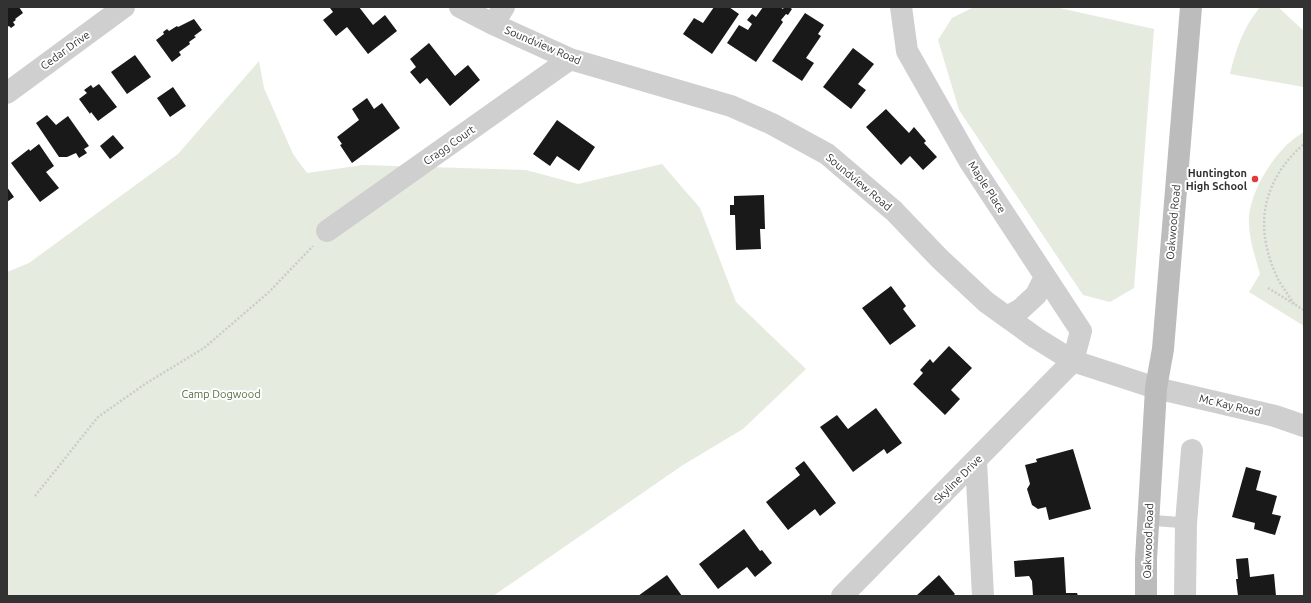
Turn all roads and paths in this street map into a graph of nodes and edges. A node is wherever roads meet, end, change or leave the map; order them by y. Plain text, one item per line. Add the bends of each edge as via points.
1 (124, 7) edge
2 (460, 7) edge
3 (901, 7) edge
4 (1191, 7) edge
5 (499, 16) edge
6 (570, 59) junction
7 (7, 94) edge
8 (1304, 144) edge
9 (327, 231) joint
10 (1045, 277) junction
11 (1268, 288) dead end
12 (1294, 304) junction
13 (1304, 310) edge
14 (1006, 317) junction
15 (1073, 361) junction
16 (1156, 388) junction
17 (1304, 426) edge
18 (1192, 450) dead end
19 (976, 461) junction
20 (35, 496) dead end
21 (1148, 520) junction
22 (1186, 523) junction
23 (842, 596) edge
24 (983, 596) edge
25 (1146, 596) edge
26 (1185, 596) edge

1 - 7 street, Cedar Drive
2 - 5 street, Soundview Road
3 - 10 street, Maple Place via 907,51 970,162
4 - 16 main road, Oakwood Road via 1163,349
5 - 6 street, Soundview Road
6 - 9 street, Cragg Court
6 - 14 street, Soundview Road via 731,106 772,124 827,154 894,211 940,259
8 - 12 path via 1290,156 1278,173 1265,207 1266,244 1271,261
9 - 20 path via 269,292 204,348 145,384 98,418
10 - 14 street via 1036,294 1021,309
10 - 15 street, Maple Place via 1081,331
11 - 12 path
12 - 13 path
14 - 15 street, Soundview Road
15 - 16 street, Soundview Road
15 - 19 street, Skyline Drive
16 - 17 street, Mc Kay Road via 1275,416
16 - 21 main road, Oakwood Road
18 - 22 street
19 - 23 street, Skyline Drive
19 - 24 street
21 - 22 lane
21 - 25 main road, Oakwood Road
22 - 26 street

